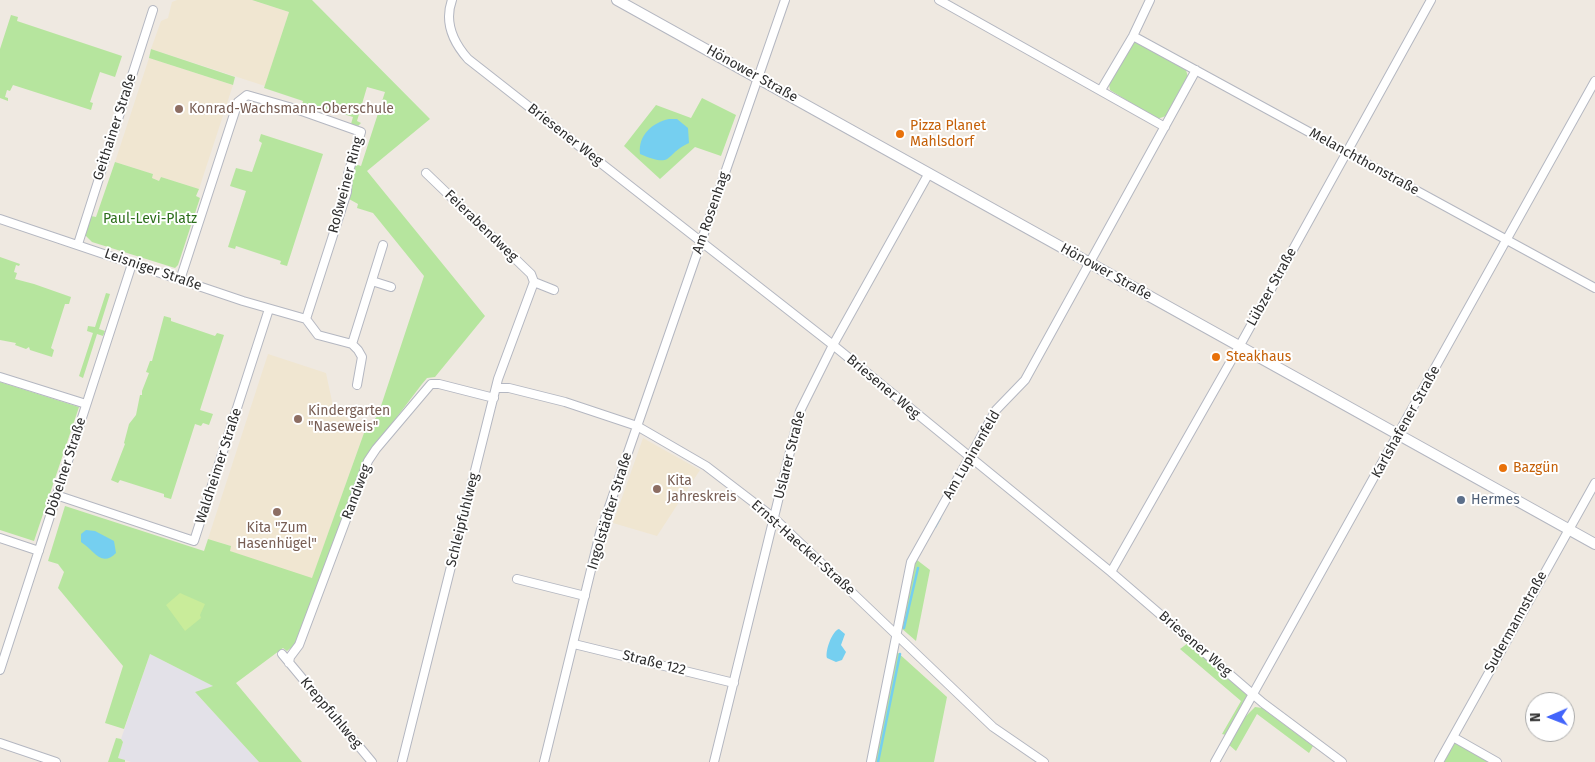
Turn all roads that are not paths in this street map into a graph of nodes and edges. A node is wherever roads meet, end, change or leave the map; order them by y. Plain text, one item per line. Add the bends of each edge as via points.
1 (452, 0) edge
2 (617, 0) edge
3 (785, 0) edge
4 (939, 0) edge
5 (1150, 0) edge
6 (1430, 0) edge
7 (153, 10) dead end
8 (1133, 36) junction
9 (1196, 70) junction
10 (758, 78) junction
11 (1595, 81) edge
12 (1101, 90) junction
13 (1165, 127) junction
14 (1346, 152) junction
15 (426, 173) dead end
16 (929, 173) junction
17 (0, 219) edge
18 (1507, 239) junction
19 (701, 240) junction
20 (78, 244) junction
21 (383, 246) dead end
22 (1090, 263) junction
23 (132, 264) junction
24 (180, 280) junction
25 (372, 281) junction
26 (534, 282) junction
27 (391, 286) dead end
28 (1595, 288) edge
29 (554, 290) dead end
30 (269, 309) junction
31 (306, 319) junction
32 (352, 344) junction
33 (833, 345) junction
34 (1239, 346) junction
35 (0, 376) edge
36 (357, 385) dead end
37 (496, 388) junction
38 (494, 398) junction
39 (86, 404) junction
40 (637, 426) junction
41 (1399, 435) junction
42 (969, 458) junction
43 (1595, 483) edge
44 (56, 496) junction
45 (774, 518) junction
46 (1569, 529) junction
47 (0, 538) edge
48 (1595, 544) edge
49 (39, 551) junction
50 (1111, 572) junction
51 (517, 579) dead end
52 (585, 596) junction
53 (896, 635) junction
54 (574, 644) junction
55 (282, 654) dead end
56 (289, 663) junction
57 (0, 670) edge
58 (734, 683) junction
59 (1255, 695) junction
60 (1453, 737) junction
61 (0, 743) edge
62 (56, 762) edge
63 (372, 762) edge
64 (402, 762) edge
65 (544, 762) edge
66 (714, 762) edge
67 (871, 762) edge
68 (1044, 762) edge
69 (1216, 762) edge
70 (1342, 762) edge
71 (1439, 762) edge
72 (1497, 762) edge

1 - 19 street, Briesener Weg via 450,28 456,44 468,59
2 - 10 main road, Hönower Straße
3 - 10 street, Am Rosenhag
4 - 12 street
5 - 8 street
6 - 14 street, Lübzer Straße
7 - 20 street, Geithainer Straße
8 - 9 street, Melanchthonstraße
8 - 12 street
9 - 13 street, Am Lupinenfeld
9 - 14 street, Melanchthonstraße
10 - 16 main road, Hönower Straße
10 - 19 street, Am Rosenhag
11 - 18 street, Karlshafener Straße
12 - 13 street
13 - 22 street, Am Lupinenfeld
14 - 18 street, Melanchthonstraße
14 - 34 street, Lübzer Straße
15 - 26 street, Feierabendweg via 531,274
16 - 22 main road, Hönower Straße
16 - 33 street, Uslarer Straße
17 - 20 street, Leisniger Straße
18 - 28 street, Melanchthonstraße
18 - 41 street, Karlshafener Straße
19 - 33 street, Briesener Weg
19 - 40 street, Am Rosenhag
20 - 23 street, Leisniger Straße
21 - 25 street
22 - 34 main road, Hönower Straße
22 - 42 street, Am Lupinenfeld via 1025,380 996,410
23 - 24 street, Leisniger Straße
23 - 39 street, Döbelner Straße
24 - 30 street, Leisniger Straße
24 - 31 street, Roßweiner Ring via 238,102 247,95 296,109 361,132 348,174 347,192
25 - 27 street
25 - 32 street
26 - 29 street
26 - 37 street, Schleipfuhlweg
30 - 31 street, Leisniger Straße
30 - 44 street, Waldheimer Straße via 194,541
31 - 32 street via 318,334
32 - 36 street via 362,357
33 - 42 street, Briesener Weg
33 - 45 street, Uslarer Straße via 800,411
34 - 41 main road, Hönower Straße
34 - 50 street, Lübzer Straße
35 - 39 street
37 - 38 street, Schleipfuhlweg
37 - 40 street, Ernst-Haeckel-Straße via 509,388 566,402
38 - 56 street, Randweg via 431,384 376,449 368,461 299,646
38 - 64 street, Schleipfuhlweg
39 - 44 street, Döbelner Straße
40 - 45 street, Ernst-Haeckel-Straße via 706,466
40 - 52 street, Ingolstädter Straße via 600,533
41 - 46 main road, Hönower Straße
41 - 59 street, Karlshafener Straße
42 - 50 street, Briesener Weg
42 - 53 street, Am Lupinenfeld via 911,562
43 - 46 street, Sudermannstraße
44 - 49 street, Döbelner Straße
45 - 53 street, Ernst-Haeckel-Straße
45 - 58 street, Uslarer Straße
46 - 48 main road, Hönower Straße
46 - 60 street, Sudermannstraße
47 - 49 street
49 - 57 street, Döbelner Straße
50 - 59 street, Briesener Weg
51 - 52 street
52 - 54 street, Ingolstädter Straße
53 - 67 street, Am Lupinenfeld
53 - 68 street, Ernst-Haeckel-Straße via 993,727
54 - 58 street, Straße 122
54 - 65 street, Ingolstädter Straße
55 - 56 street
56 - 63 street, Kreppfuhlweg
58 - 66 street, Uslarer Straße
59 - 69 street, Karlshafener Straße
59 - 70 street, Briesener Weg
60 - 71 street, Sudermannstraße
60 - 72 street
61 - 62 street

